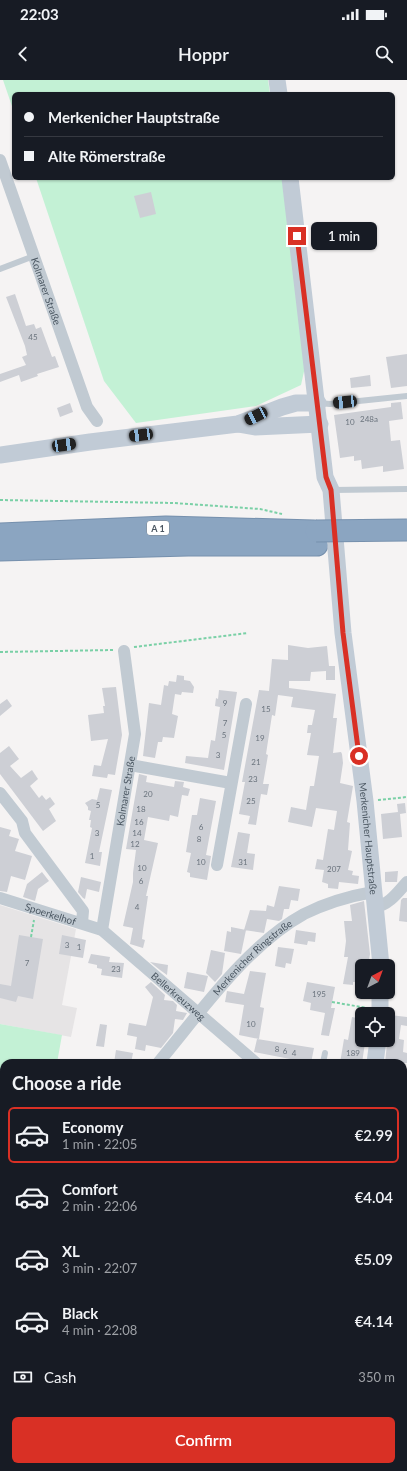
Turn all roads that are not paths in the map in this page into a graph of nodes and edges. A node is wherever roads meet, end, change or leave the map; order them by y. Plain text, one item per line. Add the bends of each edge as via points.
1 (277, 80) edge
2 (280, 92) edge
3 (0, 160) edge
4 (290, 180) edge
5 (34, 256) junction
6 (0, 269) edge
7 (407, 396) edge
8 (318, 403) junction
9 (97, 420) dead end
10 (238, 424) junction
11 (320, 424) junction
12 (0, 455) edge
13 (331, 490) junction
14 (407, 490) edge
15 (407, 530) edge
16 (0, 534) edge
17 (316, 538) junction
18 (407, 544) edge
19 (27, 549) junction
20 (0, 550) edge
21 (0, 554) edge
22 (124, 651) road end
23 (246, 704) dead end
24 (130, 765) junction
25 (231, 782) junction
26 (0, 793) edge
27 (217, 865) dead end
28 (407, 882) edge
29 (0, 898) edge
30 (374, 899) junction
31 (82, 923) junction
32 (102, 930) junction
33 (380, 959) edge
34 (200, 1013) junction
35 (377, 1047) edge
36 (325, 1053) dead end
37 (161, 1059) edge
38 (252, 1059) edge
39 (324, 1059) edge
40 (376, 1059) edge

1 - 2 street
3 - 5 street, Kolmarer Straße
4 - 8 street, Merkenicher Hauptstraße
5 - 6 lane
5 - 9 street, Kolmarer Straße via 87,407
7 - 8 lane
8 - 10 street via 296,403
8 - 11 street, Merkenicher Hauptstraße
10 - 11 street via 255,427
10 - 12 street
11 - 13 street, Merkenicher Hauptstraße via 326,477
13 - 14 lane
13 - 30 street, Merkenicher Hauptstraße via 343,633 365,801
15 - 17 highway, A 1, bridge
16 - 17 highway, A 1 via 166,527
17 - 18 highway, A 1
17 - 19 highway, A 1 via 188,545
19 - 20 highway, A 1
19 - 21 highway, A 1
22 - 24 street, Kolmarer Straße via 135,734
23 - 25 street
24 - 25 street
24 - 32 street, Kolmarer Straße
25 - 27 street
26 - 31 street via 22,821 25,833 83,910
28 - 30 street, Merkenicher Ringstraße via 382,906
29 - 31 street, Spoerkelhof
30 - 33 street, Merkenicher Hauptstraße
30 - 34 street, Merkenicher Ringstraße via 350,897 318,908 292,922 246,960
31 - 32 street, Spoerkelhof
32 - 34 street, Bellerkreuzweg
34 - 37 street, Merkenicher Ringstraße
34 - 38 street, Bellerkreuzweg
35 - 40 street
36 - 39 lane

